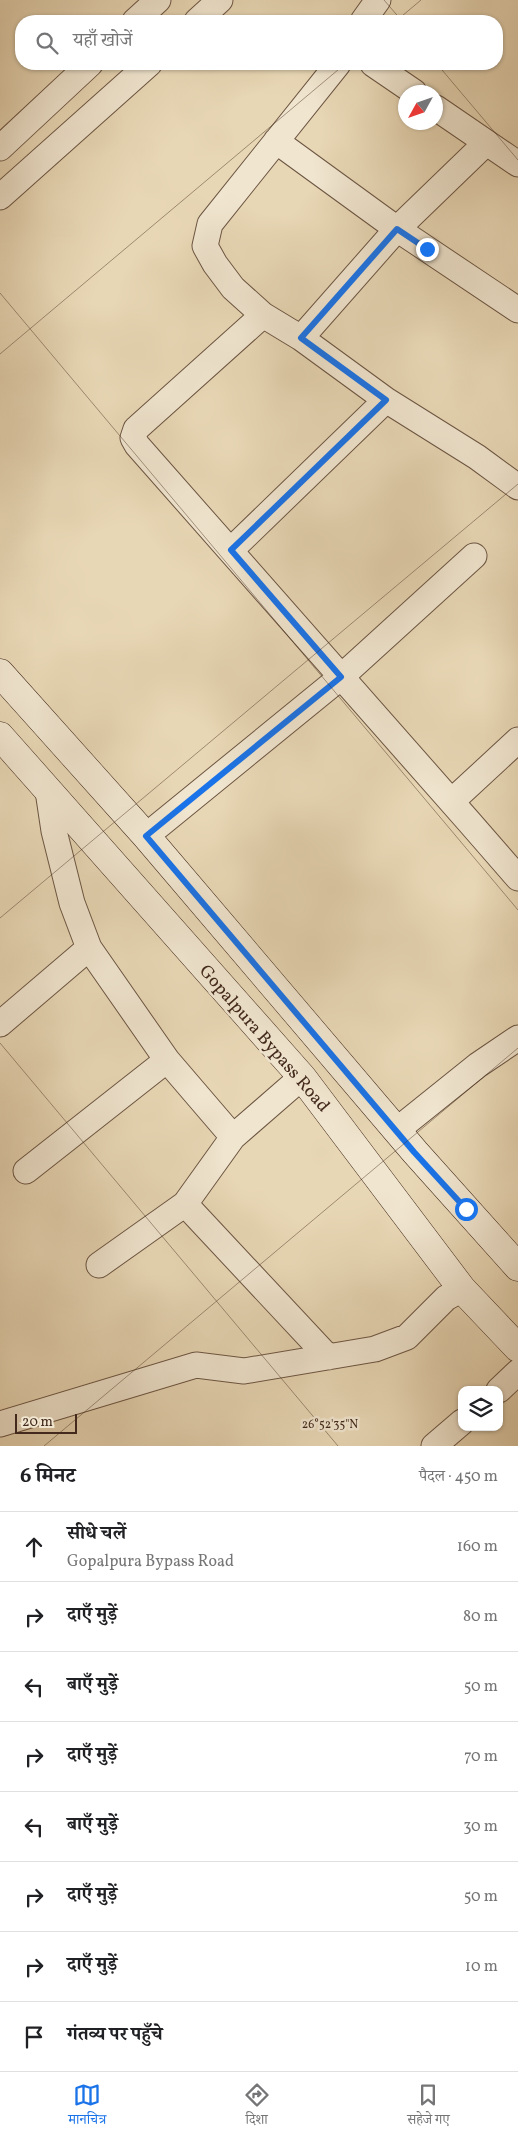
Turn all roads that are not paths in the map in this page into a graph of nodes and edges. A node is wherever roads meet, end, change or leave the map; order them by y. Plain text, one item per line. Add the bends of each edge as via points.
1 (158, 0) edge
2 (220, 0) edge
3 (378, 0) edge
4 (142, 15) edge
5 (204, 15) edge
6 (367, 15) edge
7 (84, 70) edge
8 (142, 70) edge
9 (333, 70) edge
10 (382, 70) edge
11 (404, 85) edge
12 (443, 113) edge
13 (276, 141) junction
14 (486, 143) junction
15 (0, 148) edge
16 (518, 164) edge
17 (0, 196) edge
18 (397, 229) junction
19 (518, 310) edge
20 (263, 316) junction
21 (301, 338) junction
22 (386, 400) junction
23 (518, 487) edge
24 (231, 550) junction
25 (474, 556) dead end
26 (0, 673) edge
27 (341, 677) junction
28 (0, 736) edge
29 (518, 740) edge
30 (48, 791) junction
31 (452, 802) junction
32 (146, 836) junction
33 (518, 878) edge
34 (90, 948) junction
35 (0, 1024) edge
36 (518, 1038) edge
37 (167, 1060) junction
38 (302, 1077) junction
39 (396, 1130) junction
40 (233, 1137) junction
41 (26, 1171) dead end
42 (185, 1204) junction
43 (99, 1265) dead end
44 (518, 1266) edge
45 (462, 1289) junction
46 (518, 1348) edge
47 (328, 1356) junction
48 (0, 1424) edge
49 (458, 1425) edge
50 (434, 1446) edge

1 - 4 street
2 - 5 street
3 - 6 street
7 - 15 street
8 - 17 street
9 - 13 street
10 - 11 street
12 - 14 street
13 - 18 street
13 - 20 street via 210,224 205,246 233,288
14 - 16 street
14 - 18 street
18 - 19 street
18 - 21 street
20 - 21 street
20 - 24 street via 136,429 133,438
21 - 22 street
22 - 23 street
22 - 24 street
24 - 27 street
25 - 27 street
26 - 32 street
27 - 31 street
27 - 32 street
28 - 30 street, Gopalpura Bypass Road
29 - 31 street
30 - 34 street via 54,831 72,903
30 - 38 street, Gopalpura Bypass Road
31 - 33 street
32 - 39 street
34 - 35 street
34 - 37 street
36 - 39 street via 478,1065
37 - 40 street
37 - 41 street
38 - 40 street
38 - 45 street, Gopalpura Bypass Road
39 - 44 street
40 - 42 street
42 - 43 street
42 - 47 street
45 - 46 street, Gopalpura Bypass Road
45 - 47 street via 446,1298 407,1337 375,1349
47 - 48 street via 244,1371 196,1365
49 - 50 street

